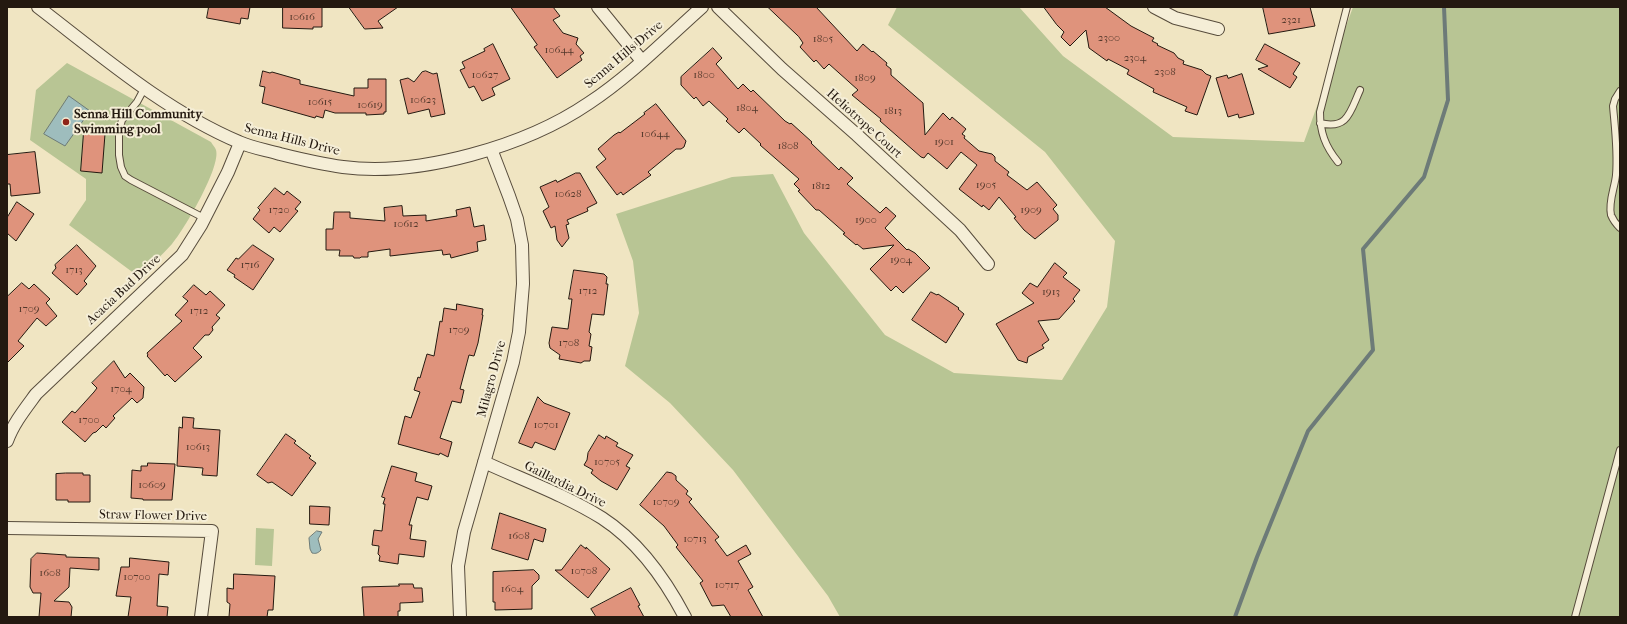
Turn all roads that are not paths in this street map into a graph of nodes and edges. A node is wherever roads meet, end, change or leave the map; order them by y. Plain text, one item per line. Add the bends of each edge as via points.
1 (38, 7) edge
2 (598, 7) edge
3 (702, 7) edge
4 (718, 7) edge
5 (1154, 7) edge
6 (1347, 7) edge
7 (1218, 29) dead end
8 (642, 61) junction
9 (144, 89) junction
10 (1360, 90) dead end
11 (1620, 91) edge
12 (1320, 123) junction
13 (240, 143) junction
14 (491, 149) junction
15 (1338, 162) dead end
16 (204, 218) junction
17 (1620, 228) edge
18 (988, 264) dead end
19 (7, 441) edge
20 (1620, 450) edge
21 (484, 462) junction
22 (7, 528) edge
23 (201, 617) edge
24 (460, 617) edge
25 (685, 617) edge
26 (1575, 617) edge

1 - 9 street, Senna Hills Drive
2 - 8 street
3 - 8 street, Senna Hills Drive
4 - 18 street, Heliotrope Court via 782,69 960,230
5 - 7 street via 1175,18
6 - 12 lane via 1320,112
8 - 14 street, Senna Hills Drive via 612,87 587,104 542,130
9 - 13 street, Senna Hills Drive
9 - 16 lane via 122,120 119,131 121,167 131,180
10 - 12 lane via 1346,119 1331,126
11 - 17 lane via 1613,106 1616,176 1610,207 1611,215
12 - 15 lane via 1324,141
13 - 14 street, Senna Hills Drive via 304,160 352,167 389,168 444,161
13 - 16 street, Acacia Bud Drive
14 - 21 street, Milagro Drive via 517,219 522,246 523,284 519,332 513,362
16 - 19 street, Acacia Bud Drive via 182,255 36,394 10,432
20 - 26 lane
21 - 24 street, Milagro Drive via 464,532 458,566
21 - 25 street, Gaillardia Drive via 576,503 628,538 652,564 670,589
22 - 23 street, Straw Flower Drive via 212,530

